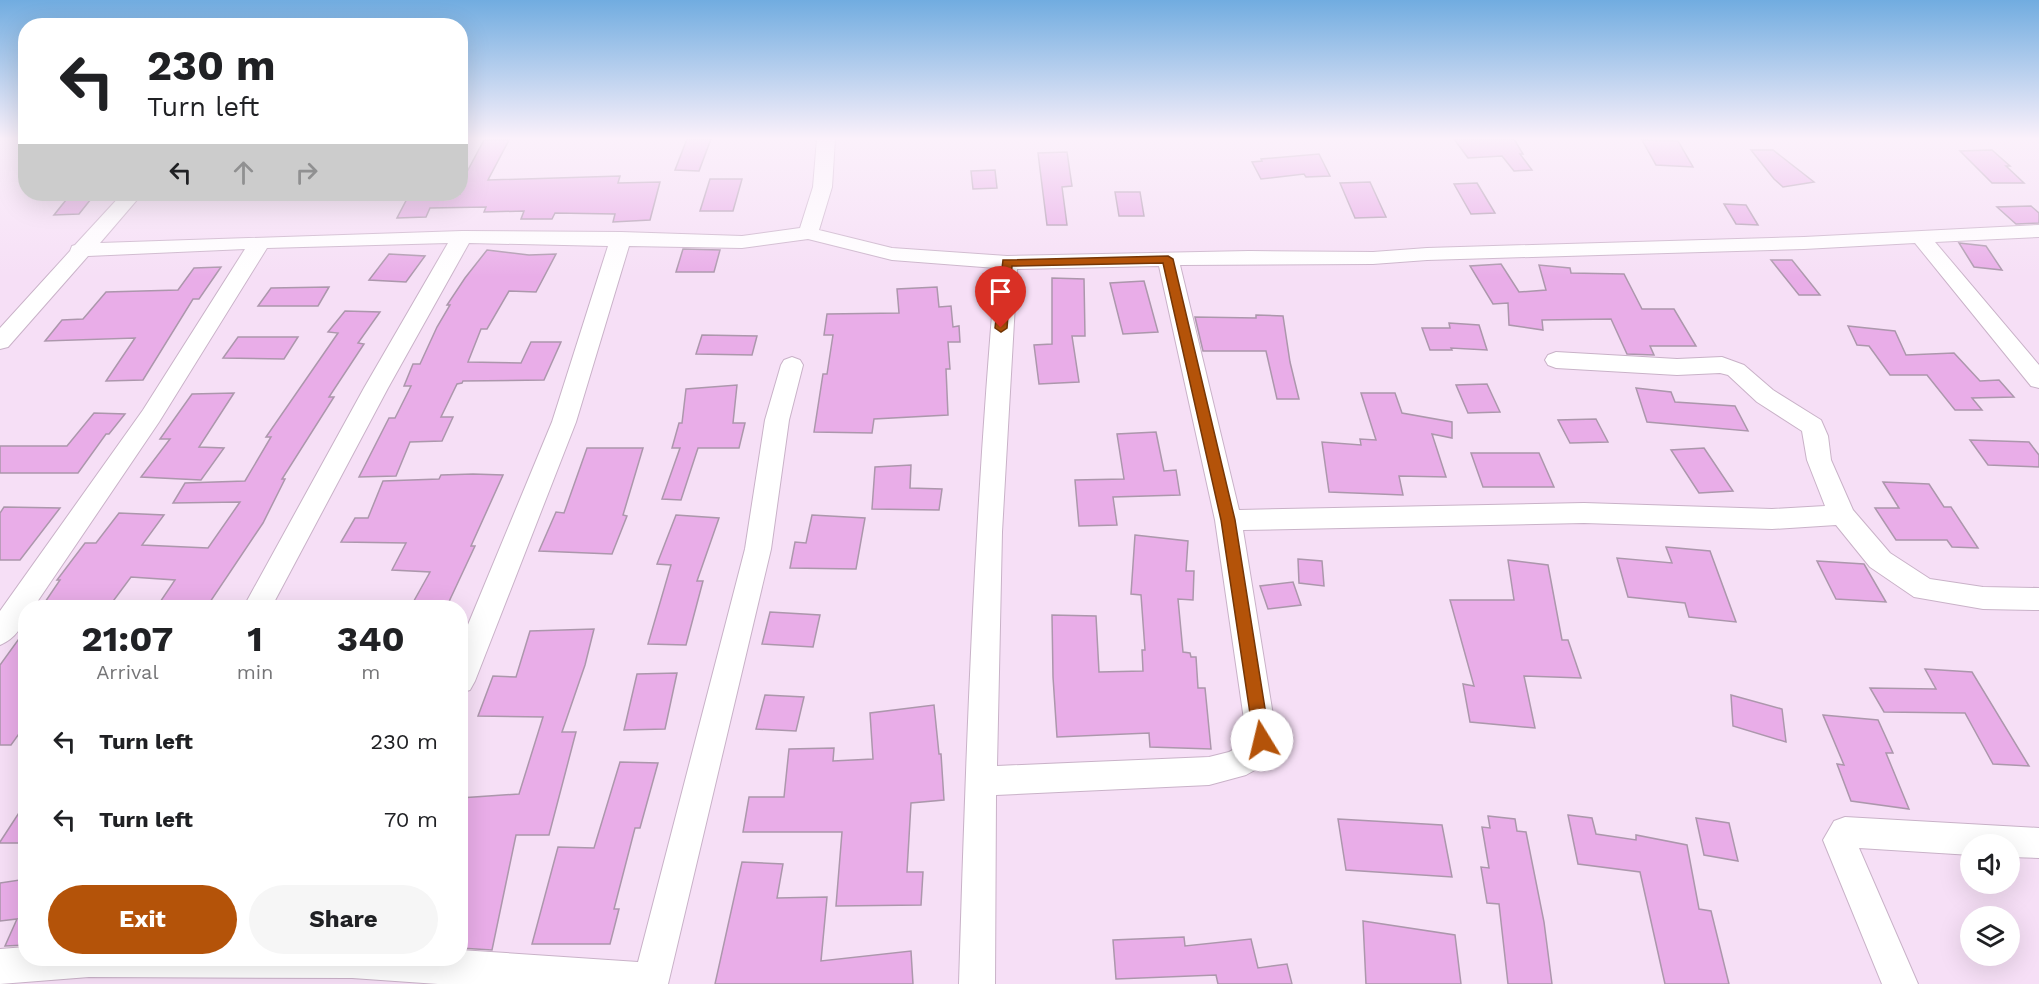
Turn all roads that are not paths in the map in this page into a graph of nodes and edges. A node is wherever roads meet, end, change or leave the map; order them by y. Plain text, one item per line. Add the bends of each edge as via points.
1 (824, 185) edge
2 (125, 201) edge
3 (2039, 231) edge
4 (808, 233) junction
5 (462, 237) junction
6 (1920, 237) junction
7 (621, 238) junction
8 (260, 242) junction
9 (79, 250) junction
10 (1168, 259) junction
11 (1007, 262) junction
12 (0, 342) edge
13 (1557, 360) dead end
14 (792, 365) dead end
15 (2039, 380) edge
16 (1842, 515) junction
17 (1228, 520) junction
18 (2039, 599) edge
19 (23, 600) edge
20 (261, 600) edge
21 (18, 607) edge
22 (0, 633) edge
23 (468, 661) edge
24 (980, 781) junction
25 (2039, 843) edge
26 (18, 965) edge
27 (434, 966) edge
28 (0, 967) edge
29 (651, 982) edge
30 (977, 984) edge
31 (1900, 984) edge

1 - 4 street
2 - 9 street
3 - 6 street
4 - 7 street via 741,242
4 - 11 street via 892,254
5 - 7 street
5 - 8 street
5 - 20 street
6 - 10 street via 1373,258
6 - 15 street
7 - 23 street via 564,422
8 - 9 street
8 - 19 street via 151,416
9 - 12 street
10 - 11 street
10 - 17 street
11 - 24 street via 996,394
13 - 16 street via 1677,367 1722,365 1736,370 1765,396 1812,426 1819,460
14 - 29 street via 777,420 758,549
16 - 17 street via 1772,519 1584,513
16 - 18 street via 1880,560 1924,590 1983,598
17 - 24 street via 1262,740 1258,752 1235,765 1209,771
21 - 22 street
24 - 30 street
25 - 31 street via 1845,832 1839,840
26 - 28 street
27 - 29 street

